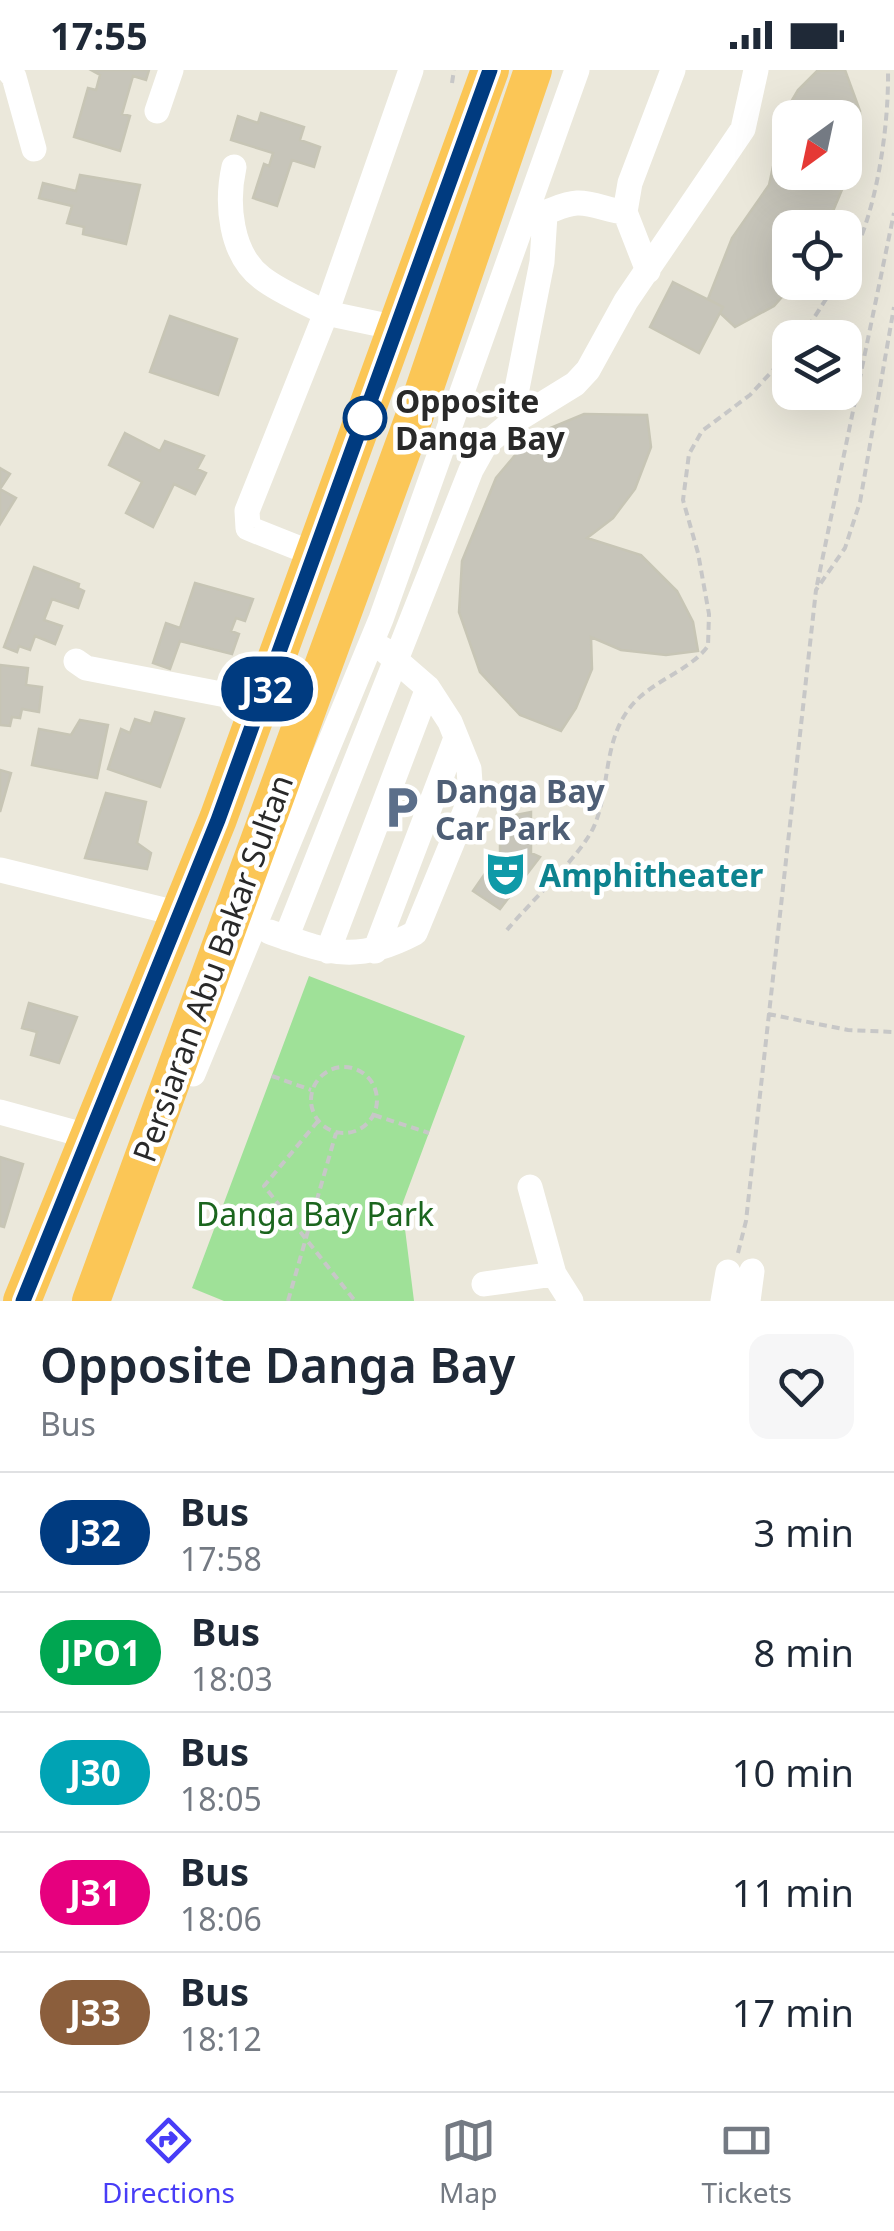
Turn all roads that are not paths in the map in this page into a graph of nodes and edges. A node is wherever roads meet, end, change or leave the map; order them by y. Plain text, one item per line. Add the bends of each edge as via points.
1 (8, 70) edge
2 (171, 70) edge
3 (411, 70) edge
4 (490, 70) edge
5 (533, 70) edge
6 (576, 70) edge
7 (673, 70) edge
8 (756, 70) edge
9 (157, 110) dead end
10 (34, 149) dead end
11 (234, 168) dead end
12 (625, 212) junction
13 (535, 215) junction
14 (648, 271) junction
15 (326, 313) junction
16 (397, 328) junction
17 (510, 424) junction
18 (449, 429) junction
19 (485, 446) junction
20 (316, 555) junction
21 (372, 638) junction
22 (393, 659) junction
23 (76, 661) dead end
24 (428, 688) junction
25 (262, 702) junction
26 (0, 870) edge
27 (180, 914) junction
28 (252, 926) junction
29 (286, 938) junction
30 (328, 952) junction
31 (0, 1112) edge
32 (91, 1137) junction
33 (530, 1187) dead end
34 (554, 1274) junction
35 (484, 1284) dead end
36 (95, 1288) edge
37 (22, 1301) edge
38 (571, 1301) edge
39 (723, 1301) edge
40 (748, 1301) edge

1 - 10 street
2 - 9 street
3 - 15 street
4 - 16 highway, Persiaran Abu Bakar Sultan
5 - 36 highway, Persiaran Abu Bakar Sultan via 424,390
6 - 13 street
7 - 12 street
8 - 14 street via 742,129
11 - 15 street via 231,219 250,265
12 - 13 street via 581,202
12 - 14 street
13 - 17 street via 542,262
13 - 18 street
14 - 17 street via 582,378
15 - 16 street
15 - 20 street via 247,510 248,528
16 - 20 highway, Persiaran Abu Bakar Sultan
17 - 19 street
18 - 19 street
18 - 21 street
19 - 22 street
20 - 25 highway, Persiaran Abu Bakar Sultan
21 - 22 street
21 - 28 street
22 - 24 street
22 - 29 street
23 - 25 street
24 - 30 street
24 - 30 street via 456,738 375,951
25 - 27 highway, Persiaran Abu Bakar Sultan
26 - 27 street
27 - 32 highway, Persiaran Abu Bakar Sultan
28 - 29 street
28 - 36 street via 144,1195
29 - 30 street
31 - 32 street
32 - 37 highway, Persiaran Abu Bakar Sultan
33 - 34 street
34 - 35 street
34 - 38 street
39 - 40 street via 740,1271

